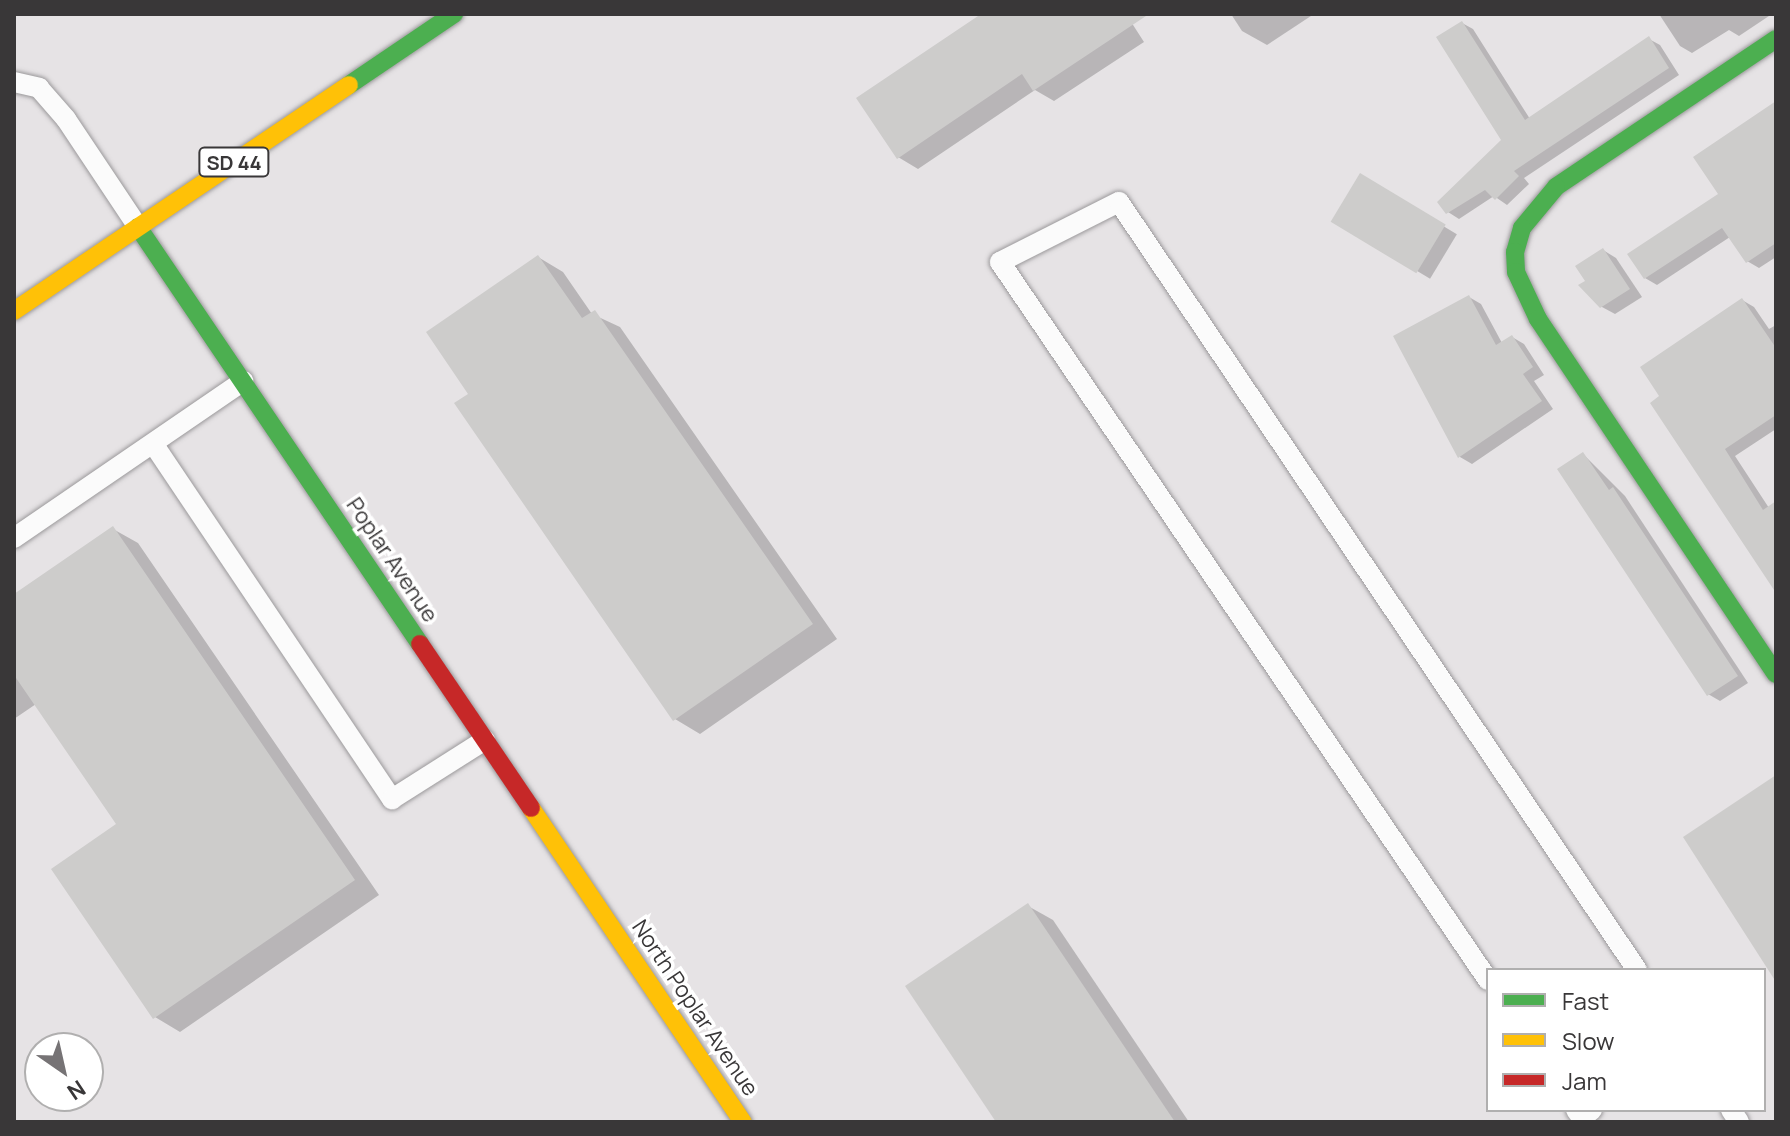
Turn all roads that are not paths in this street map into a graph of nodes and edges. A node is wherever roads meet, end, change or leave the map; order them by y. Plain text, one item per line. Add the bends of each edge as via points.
1 (454, 14) edge
2 (1776, 39) edge
3 (14, 82) edge
4 (138, 227) junction
5 (14, 311) edge
6 (243, 381) junction
7 (154, 445) junction
8 (14, 538) edge
9 (1776, 674) edge
10 (485, 740) junction
11 (607, 920) joint
12 (1636, 968) edge
13 (1486, 977) edge
14 (743, 1122) edge

1 - 4 street, SD 44
2 - 9 street via 1556,187 1522,228 1515,252 1516,272 1538,319
3 - 4 lane via 39,88 66,119
4 - 5 street, SD 44
4 - 6 street, Poplar Avenue
6 - 7 lane
6 - 10 street, Poplar Avenue
7 - 8 lane
7 - 10 lane via 392,799
10 - 11 street, Poplar Avenue
11 - 14 street, North Poplar Avenue
12 - 13 lane via 1119,202 1000,262

